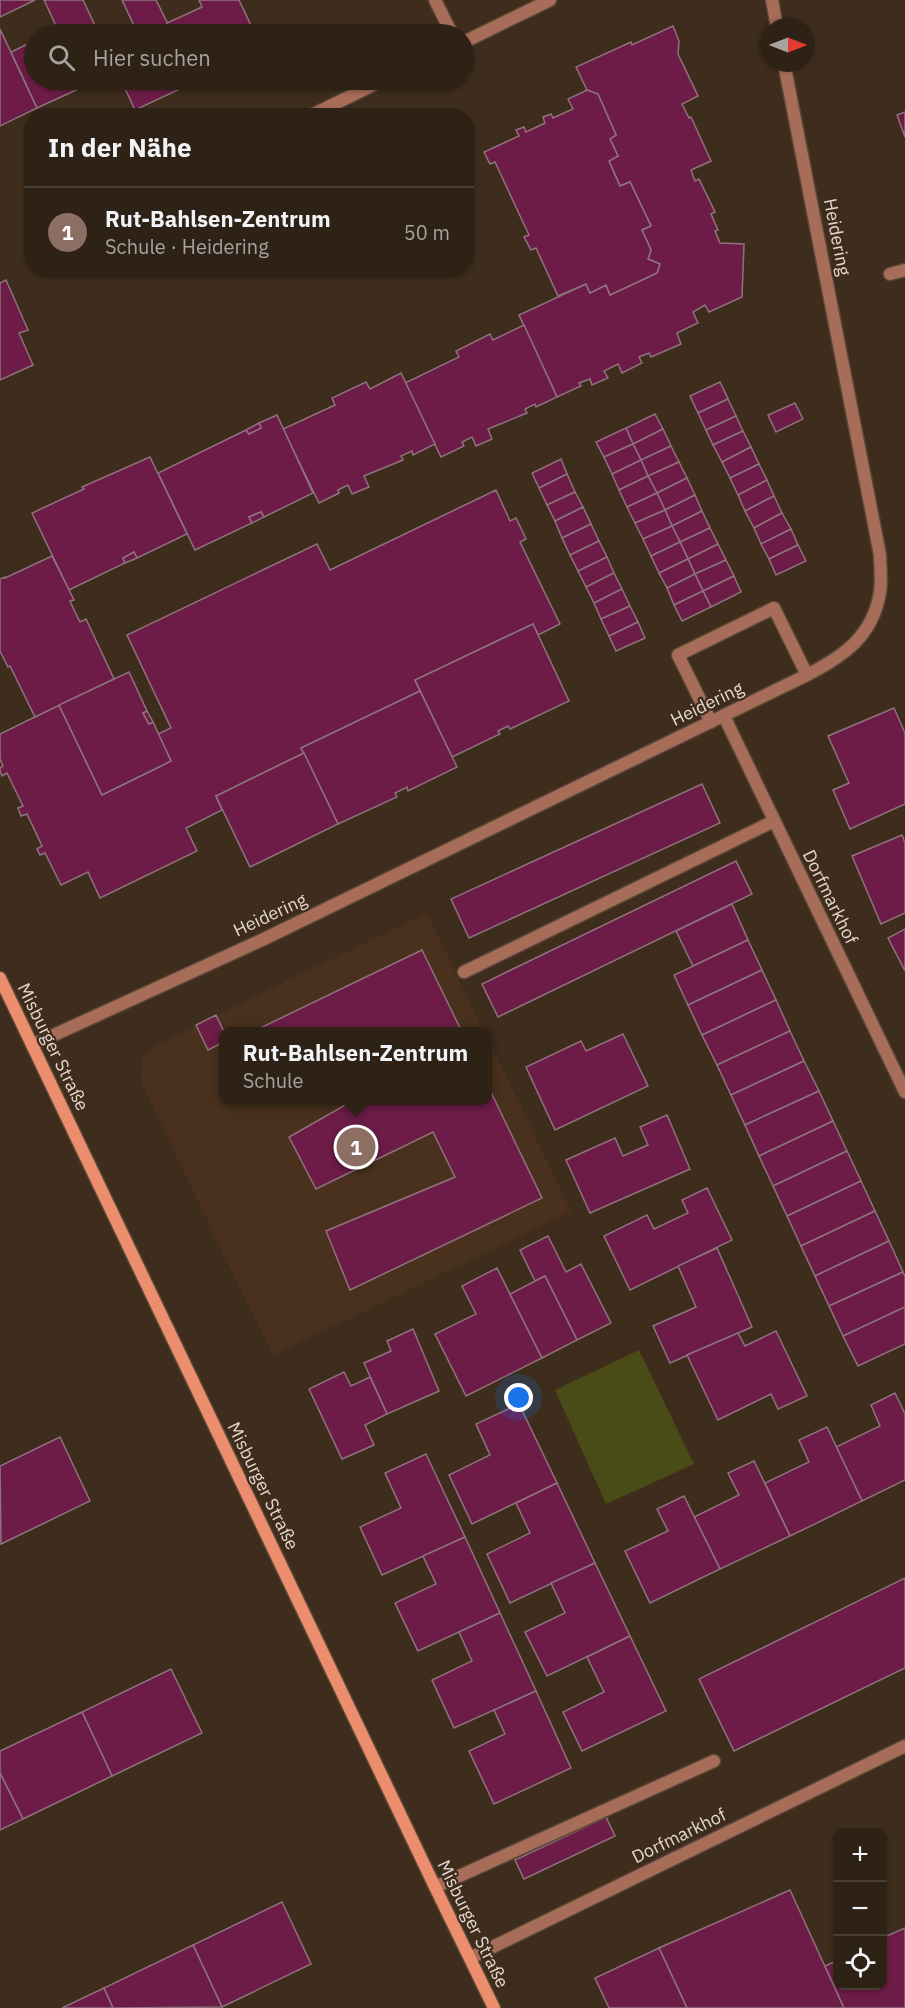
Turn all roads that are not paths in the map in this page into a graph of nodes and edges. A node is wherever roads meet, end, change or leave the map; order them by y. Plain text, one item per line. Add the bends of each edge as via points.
1 (435, 0) edge
2 (550, 0) edge
3 (772, 0) edge
4 (775, 18) edge
5 (447, 24) edge
6 (474, 37) edge
7 (786, 72) edge
8 (363, 90) edge
9 (326, 108) edge
10 (905, 270) edge
11 (890, 274) dead end
12 (807, 675) junction
13 (724, 716) junction
14 (711, 722) junction
15 (774, 821) junction
16 (464, 972) dead end
17 (0, 978) edge
18 (32, 1045) junction
19 (905, 1092) edge
20 (905, 1746) edge
21 (714, 1761) dead end
22 (435, 1887) junction
23 (470, 1958) junction
24 (494, 2008) edge

1 - 5 street
2 - 6 street
3 - 4 street
7 - 12 street, Heidering via 880,555 880,591 872,621 853,646
8 - 9 street
10 - 11 street
12 - 13 street, Heidering
12 - 14 street via 774,608 699,644 678,655
13 - 14 street, Heidering
13 - 15 street, Dorfmarkhof
14 - 18 street, Heidering via 264,939
15 - 16 street
15 - 19 street, Dorfmarkhof
17 - 18 street, Misburger Straße
18 - 22 street, Misburger Straße
20 - 23 street, Dorfmarkhof
21 - 22 street
22 - 23 street, Misburger Straße
23 - 24 street, Misburger Straße

